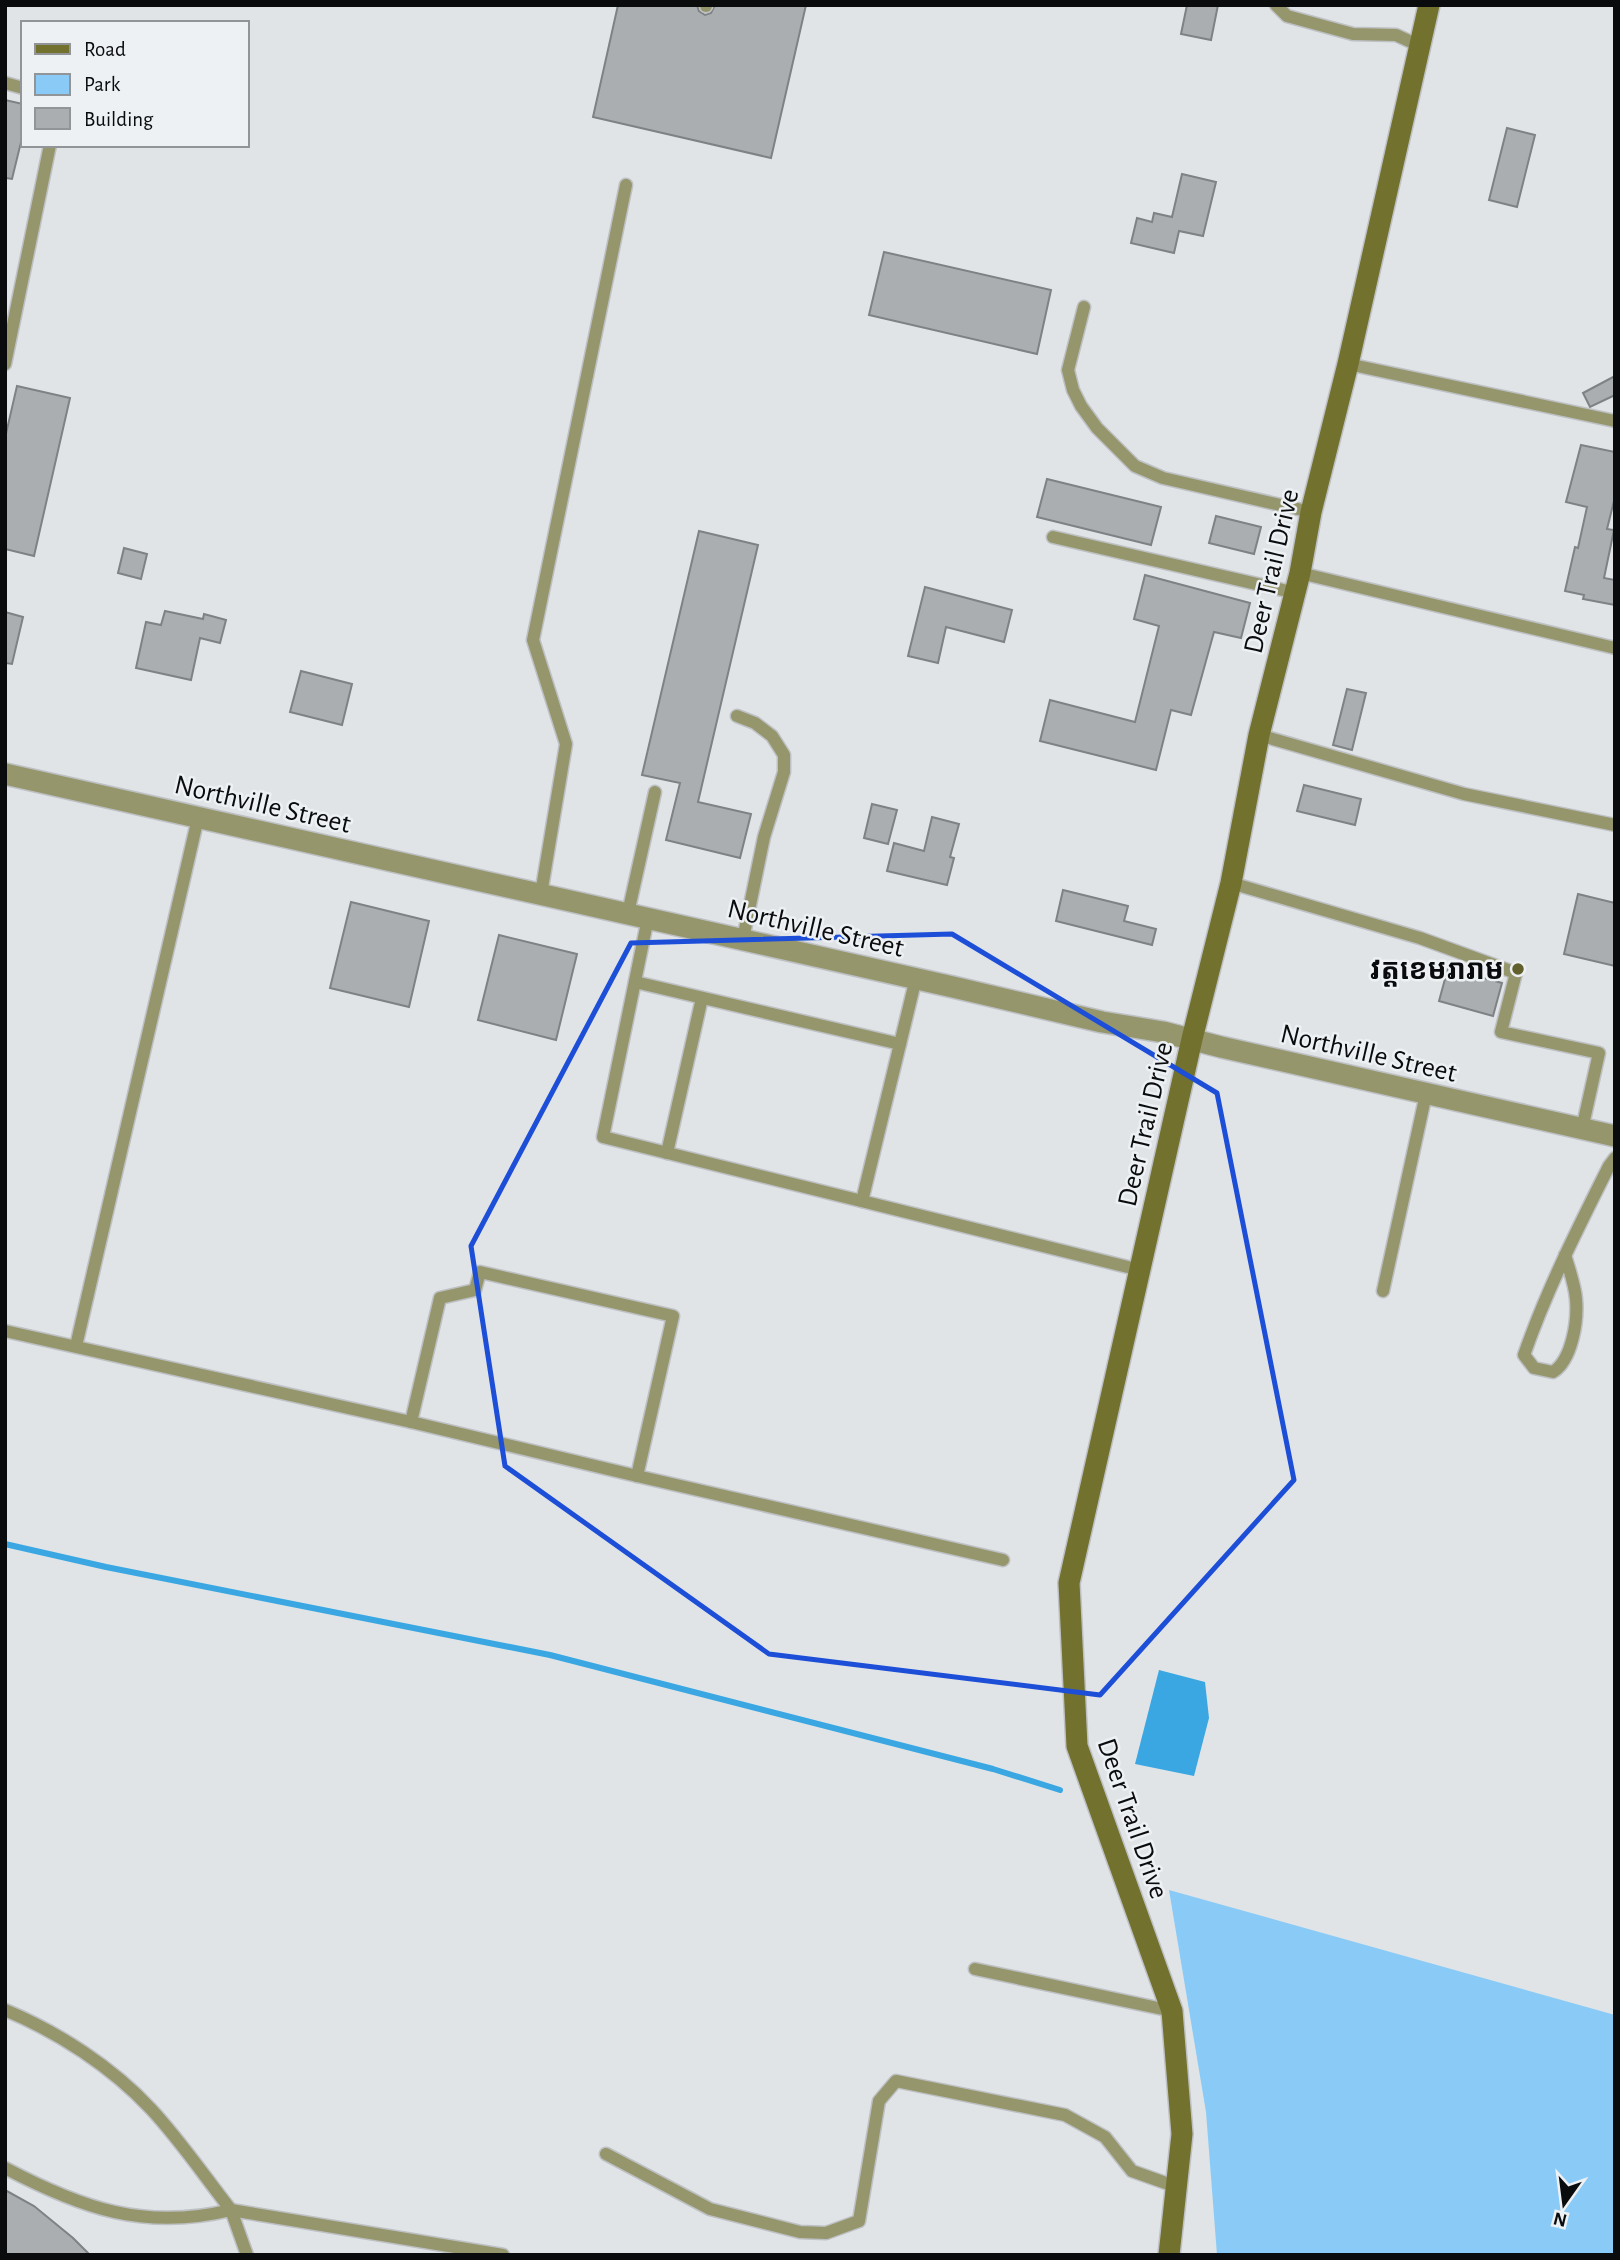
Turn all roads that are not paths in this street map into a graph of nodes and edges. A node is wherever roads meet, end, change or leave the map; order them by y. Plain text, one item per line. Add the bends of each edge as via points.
1 (1276, 5) edge
2 (1429, 5) edge
3 (1420, 46) junction
4 (50, 147) edge
5 (625, 185) dead end
6 (1084, 307) dead end
7 (5, 364) edge
8 (1348, 364) junction
9 (1615, 421) edge
10 (1311, 512) junction
11 (1053, 537) dead end
12 (1298, 583) junction
13 (1615, 648) edge
14 (737, 716) dead end
15 (1259, 736) junction
16 (5, 774) edge
17 (655, 792) dead end
18 (198, 818) junction
19 (1615, 825) edge
20 (1231, 883) junction
21 (541, 894) junction
22 (638, 916) junction
23 (743, 939) junction
24 (916, 978) junction
25 (635, 982) junction
26 (702, 998) junction
27 (1192, 1039) junction
28 (900, 1044) junction
29 (1426, 1094) junction
30 (1582, 1129) junction
31 (1615, 1136) edge
32 (667, 1153) junction
33 (1615, 1158) edge
34 (862, 1201) junction
35 (1565, 1255) junction
36 (1140, 1270) junction
37 (1383, 1291) dead end
38 (5, 1331) edge
39 (76, 1346) junction
40 (411, 1422) junction
41 (637, 1476) junction
42 (1003, 1560) dead end
43 (975, 1969) dead end
44 (5, 2010) edge
45 (1172, 2011) junction
46 (606, 2154) dead end
47 (5, 2168) edge
48 (1177, 2187) junction
49 (231, 2210) junction
50 (247, 2255) edge
51 (503, 2255) edge
52 (1169, 2255) edge

1 - 3 lane via 1287,16 1353,34 1396,34
2 - 3 street, Deer Trail Drive
3 - 8 street, Deer Trail Drive
4 - 7 lane
5 - 21 lane via 533,640 566,744
6 - 10 lane via 1068,370 1073,390 1097,428 1135,466 1163,478
8 - 9 lane
8 - 10 street, Deer Trail Drive
10 - 12 street, Deer Trail Drive
11 - 12 lane
12 - 13 lane
12 - 15 street, Deer Trail Drive
14 - 23 lane via 772,736 784,755 784,772 764,837
15 - 19 lane via 1464,794
15 - 20 street, Deer Trail Drive
16 - 18 street, Northville Street
17 - 22 lane
18 - 21 street, Northville Street
18 - 39 lane
20 - 27 street, Deer Trail Drive
20 - 30 lane via 1420,937 1516,973 1501,1032 1599,1053
21 - 22 street, Northville Street
22 - 23 street, Northville Street
22 - 25 lane
23 - 24 street, Northville Street
24 - 27 street, Northville Street
24 - 28 lane
25 - 26 lane
25 - 32 lane via 603,1137
26 - 28 lane
26 - 32 lane
27 - 29 street, Northville Street
27 - 36 street, Deer Trail Drive
28 - 34 lane
29 - 30 street, Northville Street
29 - 37 lane
30 - 31 street, Northville Street
32 - 34 lane
33 - 35 lane
34 - 36 lane
35 - 35 lane via 1524,1355 1534,1368 1553,1372 1572,1344 1576,1299
36 - 45 street, Deer Trail Drive via 1069,1583 1077,1746
38 - 39 lane
39 - 40 lane
40 - 41 lane
40 - 41 lane via 440,1298 475,1290 480,1272 673,1316
41 - 42 lane
43 - 45 lane
44 - 49 lane via 32,2021 101,2064 151,2108
45 - 48 street, Deer Trail Drive via 1182,2134
46 - 48 lane via 710,2209 800,2232 826,2233 859,2221 879,2101 896,2081 1065,2115 1105,2137 1132,2171
47 - 49 lane via 100,2210 169,2218
48 - 52 street, Deer Trail Drive
49 - 50 lane
49 - 51 lane

